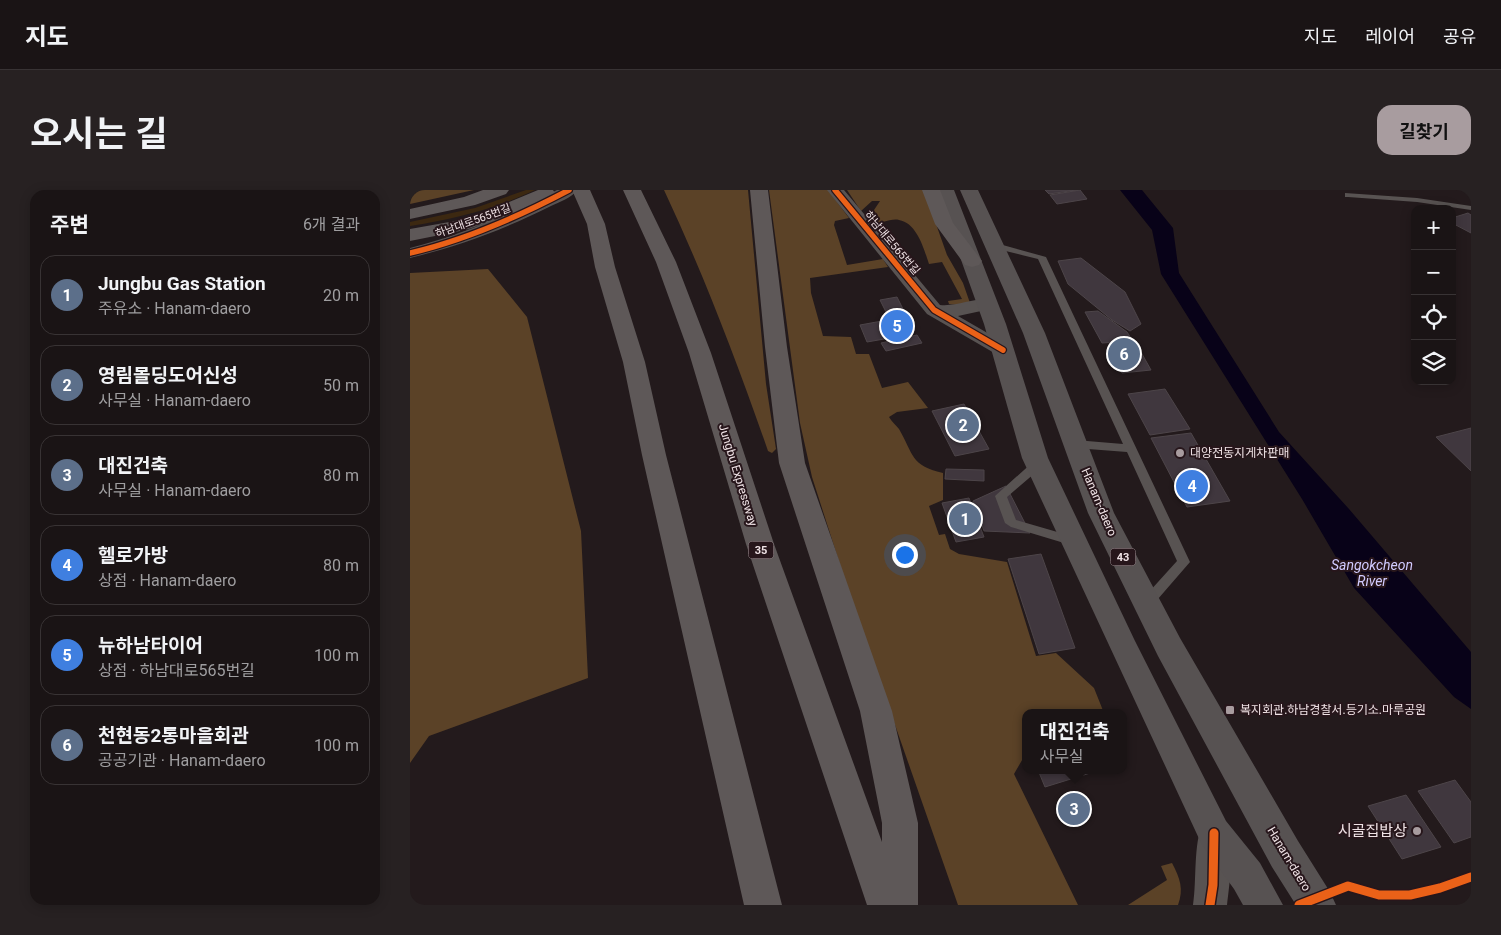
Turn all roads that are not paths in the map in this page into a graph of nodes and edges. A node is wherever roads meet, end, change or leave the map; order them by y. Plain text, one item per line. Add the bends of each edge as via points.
1 (488, 190) edge
2 (500, 190) edge
3 (569, 190) edge
4 (581, 190) edge
5 (759, 190) edge
6 (835, 190) edge
7 (931, 190) edge
8 (945, 190) edge
9 (969, 190) edge
10 (634, 192) edge
11 (546, 193) dead end
12 (1348, 195) dead end
13 (1471, 208) edge
14 (410, 209) edge
15 (410, 214) edge
16 (410, 235) edge
17 (410, 253) edge
18 (982, 253) junction
19 (988, 304) junction
20 (934, 310) junction
21 (1003, 350) junction
22 (1076, 444) junction
23 (1131, 448) junction
24 (1038, 464) junction
25 (1074, 541) junction
26 (1146, 602) junction
27 (1214, 833) junction
28 (763, 905) edge
29 (886, 905) edge
30 (899, 905) edge
31 (1210, 905) edge
32 (1264, 905) edge
33 (1317, 905) edge

1 - 14 highway
2 - 15 highway via 469,201
3 - 17 street, 하남대로565번길 via 479,233
4 - 28 highway via 596,224 605,267 634,362
5 - 30 highway via 792,463 876,711 900,823
6 - 20 street, 하남대로565번길
7 - 18 highway via 944,224
8 - 18 main road, Hanam-daero / 43
9 - 18 main road, Hanam-daero / 43
10 - 29 highway, Jungbu Expressway / 35 via 666,262 700,353 760,544
11 - 16 highway via 458,226
12 - 13 lane
18 - 19 main road, Hanam-daero / 43
18 - 22 main road, Hanam-daero / 43 via 1034,333
18 - 23 lane via 1042,257
19 - 20 street via 951,312
19 - 21 main road, Hanam-daero / 43
20 - 21 street
21 - 24 main road, Hanam-daero / 43
22 - 23 lane
22 - 26 main road, Hanam-daero / 43 via 1101,513
23 - 26 lane via 1184,562
24 - 25 main road, Hanam-daero / 43
24 - 25 lane via 1001,496 1011,523
25 - 27 main road, Hanam-daero / 43
26 - 33 main road, Hanam-daero / 43 via 1285,854
27 - 31 street
27 - 32 main road, Hanam-daero / 43 via 1248,876

